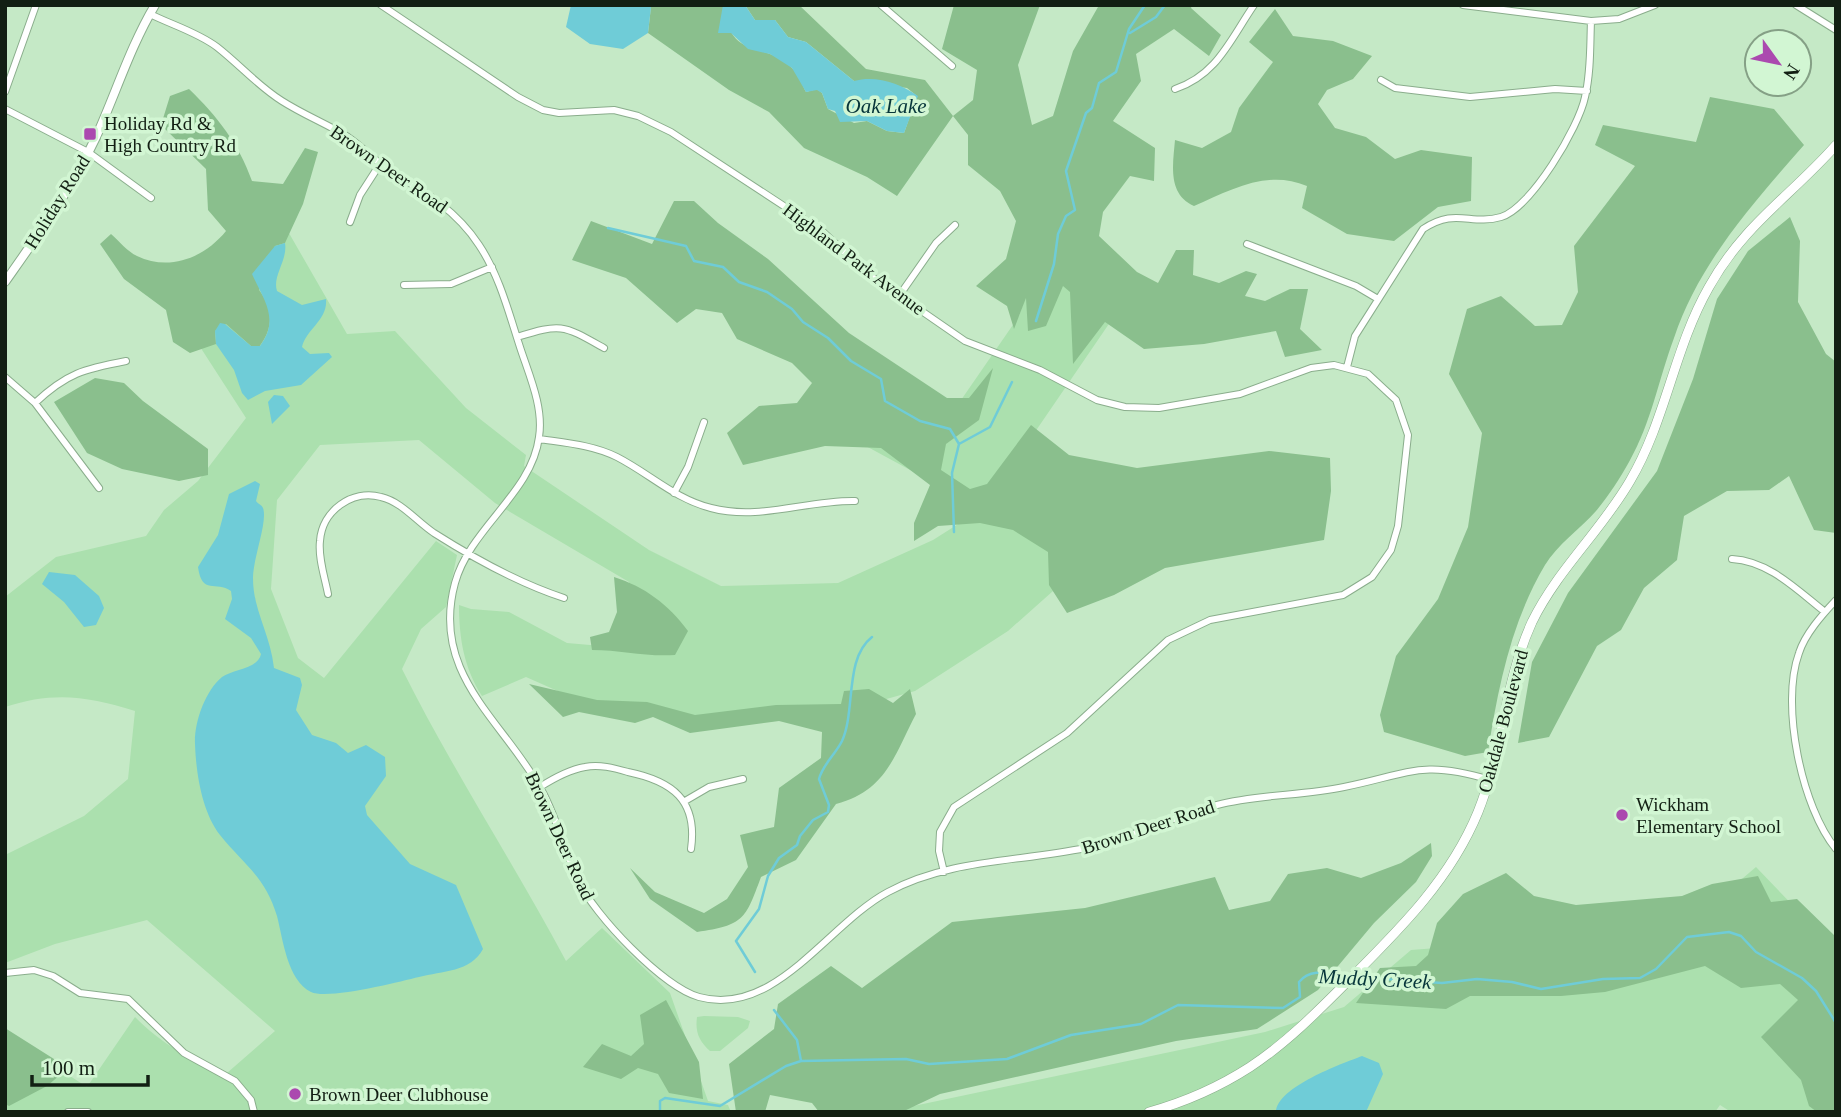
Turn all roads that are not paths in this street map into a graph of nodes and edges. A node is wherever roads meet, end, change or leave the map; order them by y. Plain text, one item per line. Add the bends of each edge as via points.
1 (36, 5) edge
2 (155, 5) edge
3 (380, 5) edge
4 (881, 5) edge
5 (1254, 5) edge
6 (1463, 5) edge
7 (1656, 5) edge
8 (1796, 5) edge
9 (150, 14) junction
10 (1591, 21) junction
11 (1836, 30) edge
12 (952, 66) dead end
13 (1381, 80) dead end
14 (1175, 89) dead end
15 (1587, 91) junction
16 (5, 92) edge
17 (5, 109) edge
18 (1836, 145) edge
19 (88, 152) junction
20 (380, 164) junction
21 (151, 198) dead end
22 (351, 222) dead end
23 (955, 225) dead end
24 (1247, 244) dead end
25 (492, 267) junction
26 (5, 282) edge
27 (404, 285) dead end
28 (899, 296) junction
29 (1378, 299) junction
30 (517, 337) junction
31 (604, 348) dead end
32 (126, 361) dead end
33 (1347, 367) junction
34 (5, 377) edge
35 (35, 403) junction
36 (704, 422) dead end
37 (539, 439) junction
38 (99, 488) dead end
39 (674, 493) junction
40 (855, 501) dead end
41 (468, 552) junction
42 (1732, 559) dead end
43 (328, 594) dead end
44 (564, 598) dead end
45 (1836, 600) edge
46 (1825, 612) junction
47 (743, 779) dead end
48 (1490, 780) junction
49 (540, 787) junction
50 (685, 801) junction
51 (691, 849) dead end
52 (1836, 849) edge
53 (944, 872) junction
54 (5, 973) edge
55 (68, 1112) edge
56 (88, 1112) edge
57 (254, 1112) edge
58 (1149, 1112) edge

1 - 16 street
2 - 9 street, Holiday Road
3 - 28 street, Highland Park Avenue via 543,110 614,110 671,132 822,231
4 - 12 street
5 - 14 street via 1211,69
6 - 10 street
7 - 10 street via 1619,19
8 - 11 street
9 - 19 street, Holiday Road
9 - 20 street, Brown Deer Road via 215,45 261,87 347,136
10 - 15 street
13 - 15 street via 1395,88 1470,97 1555,89
15 - 29 street via 1580,118 1520,207 1493,219 1456,216 1433,223 1415,239
17 - 19 street
18 - 48 main road, Oakdale Boulevard via 1755,222 1708,287 1638,467 1558,578 1533,622 1515,668
19 - 21 street
19 - 26 street, Holiday Road
20 - 22 street via 360,195
20 - 25 street, Brown Deer Road via 448,208
23 - 28 street via 936,243
24 - 29 street
25 - 27 street via 451,284
25 - 30 street, Brown Deer Road
28 - 33 street, Highland Park Avenue via 979,349 1040,370 1097,401 1125,407 1159,408 1230,396 1311,368
29 - 33 street via 1355,336
30 - 31 street via 557,326
30 - 37 street, Brown Deer Road via 538,407
32 - 35 street via 80,370
33 - 53 street, Highland Park Avenue via 1368,374 1388,390 1401,410 1408,435 1398,526 1380,568 1343,595 1210,620 1168,640 1067,733 954,807 940,832
34 - 35 street
35 - 38 street
36 - 39 street
37 - 39 street via 606,452
37 - 41 street, Brown Deer Road via 525,476
39 - 40 street via 713,509 742,513
41 - 43 street via 392,501 374,495 355,498 338,506 322,529 319,550
41 - 44 street via 516,579
41 - 49 street, Brown Deer Road via 451,608 456,657 474,697
42 - 46 street via 1752,560 1768,569
45 - 46 street
46 - 52 street via 1799,651 1792,695 1808,796
47 - 50 street via 709,787
48 - 53 street, Brown Deer Road via 1440,768 1412,770 1346,787 1220,804 1097,846
48 - 58 main road, Oakdale Boulevard via 1467,837 1441,879 1333,997 1252,1066 1211,1089
49 - 50 street via 571,770 595,766 653,778
49 - 53 street, Brown Deer Road via 575,874 596,911 668,981 707,999 743,998 769,987 869,904 904,884
50 - 51 street via 692,818
54 - 57 street via 34,970 80,993 128,999 184,1053 235,1082 251,1100
55 - 56 street

